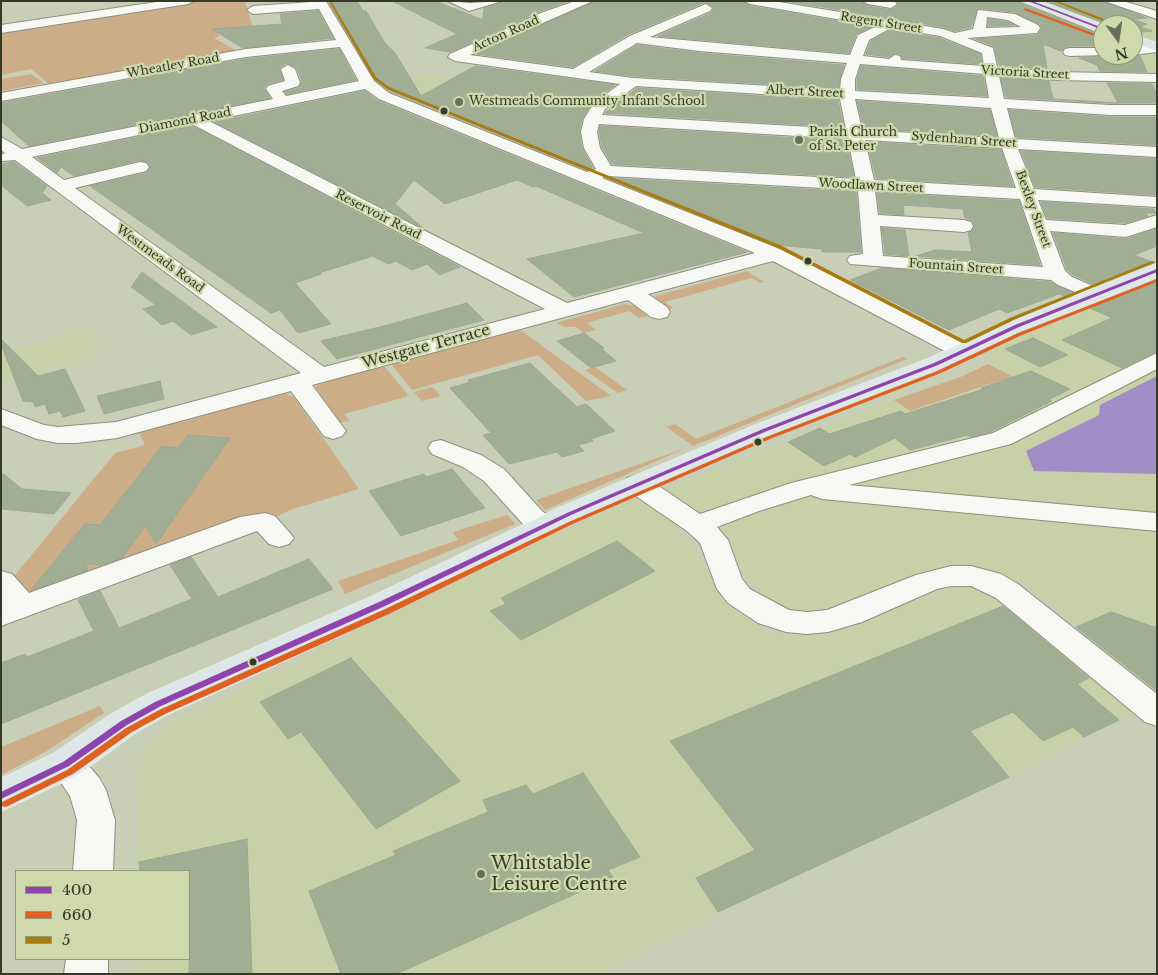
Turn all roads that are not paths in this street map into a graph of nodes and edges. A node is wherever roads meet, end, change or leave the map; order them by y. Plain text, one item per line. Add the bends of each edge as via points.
1 (188, 1) edge
2 (454, 1) edge
3 (496, 1) edge
4 (587, 1) edge
5 (750, 1) edge
6 (868, 1) edge
7 (1028, 1) edge
8 (1110, 1) edge
9 (323, 2) edge
10 (780, 3) edge
11 (891, 4) dead end
12 (253, 10) dead end
13 (705, 13) dead end
14 (1157, 15) edge
15 (888, 24) junction
16 (1093, 25) edge
17 (1, 29) edge
18 (979, 32) dead end
19 (955, 37) junction
20 (635, 39) junction
21 (346, 43) junction
22 (1143, 43) edge
23 (1157, 48) edge
24 (1143, 49) edge
25 (1070, 52) dead end
26 (1093, 52) edge
27 (996, 55) junction
28 (454, 57) joint
29 (960, 58) dead end
30 (600, 60) junction
31 (854, 60) junction
32 (618, 63) dead end
33 (288, 69) dead end
34 (558, 72) junction
35 (575, 74) junction
36 (1100, 74) junction
37 (1156, 77) edge
38 (633, 82) junction
39 (368, 84) junction
40 (538, 84) dead end
41 (816, 93) junction
42 (847, 95) junction
43 (1, 97) edge
44 (284, 101) junction
45 (998, 104) junction
46 (813, 109) dead end
47 (1157, 110) edge
48 (194, 119) junction
49 (592, 119) junction
50 (856, 133) junction
51 (1, 142) edge
52 (1008, 142) junction
53 (1157, 152) edge
54 (10, 157) edge
55 (140, 167) dead end
56 (606, 171) junction
57 (586, 178) junction
58 (61, 186) junction
59 (866, 186) junction
60 (1028, 194) junction
61 (1157, 202) edge
62 (868, 220) junction
63 (1157, 221) edge
64 (1039, 225) junction
65 (964, 226) dead end
66 (775, 254) junction
67 (1157, 270) edge
68 (1056, 274) junction
69 (632, 292) junction
70 (1095, 294) junction
71 (564, 310) junction
72 (659, 312) dead end
73 (964, 352) junction
74 (1157, 360) edge
75 (308, 379) junction
76 (1, 416) edge
77 (333, 432) dead end
78 (441, 448) dead end
79 (637, 484) junction
80 (801, 489) junction
81 (1157, 522) edge
82 (696, 525) junction
83 (544, 526) junction
84 (279, 538) dead end
85 (1, 582) edge
86 (12, 611) edge
87 (1157, 713) edge
88 (66, 764) junction
89 (1, 796) edge
90 (93, 870) edge
91 (87, 960) edge
92 (86, 974) edge

1 - 17 street
2 - 3 street via 469,7
4 - 28 street, Acton Road
5 - 10 street, Regent Street
6 - 11 street
7 - 16 main road
8 - 14 street
9 - 12 street
9 - 21 street
10 - 15 street, Regent Street
13 - 20 street via 690,14
15 - 19 street, Regent Street via 943,32
15 - 31 street via 865,36
18 - 19 street
19 - 27 street, Regent Street
20 - 30 street
20 - 31 street, Victoria Street
21 - 39 street
21 - 43 street, Wheatley Road via 254,52
22 - 23 main road
23 - 24 street
25 - 26 street
27 - 29 street
27 - 31 street, Victoria Street
27 - 36 street, Victoria Street via 1056,76
27 - 45 street, Bexley Street
28 - 34 street, Albert Street
30 - 32 street
30 - 35 street
31 - 42 street
33 - 44 street via 294,83 273,89
34 - 35 street, Albert Street
34 - 40 street
35 - 38 street, Albert Street
36 - 37 street, Victoria Street
36 - 37 street
38 - 41 street, Albert Street
38 - 49 street via 599,106
39 - 44 street, Diamond Road
39 - 57 street via 397,103
41 - 42 street, Albert Street
41 - 46 street
42 - 45 street, Albert Street
42 - 50 street
44 - 48 street, Diamond Road
45 - 47 street, Albert Street
45 - 52 street, Bexley Street
48 - 54 street, Diamond Road
48 - 71 street, Reservoir Road
49 - 50 street, Sydenham Street
49 - 56 street via 589,132 592,148
50 - 52 street, Sydenham Street
50 - 59 street
51 - 54 street, Westmeads Road
52 - 53 street, Sydenham Street
52 - 60 street, Bexley Street
54 - 58 street, Westmeads Road
55 - 58 street
56 - 57 street, Woodlawn Street
56 - 59 street, Woodlawn Street
57 - 66 street
58 - 75 street, Westmeads Road
59 - 60 street, Woodlawn Street
59 - 62 street
60 - 61 street, Woodlawn Street
60 - 64 street, Bexley Street
62 - 65 street
62 - 68 street, Fountain Street via 865,260
63 - 64 street via 1126,231
64 - 68 street, Bexley Street
66 - 69 street, Westgate Terrace
66 - 73 street
67 - 70 main road
68 - 70 street via 1064,281
69 - 71 street, Westgate Terrace
69 - 72 street
70 - 73 main road
71 - 75 street, Westgate Terrace
73 - 79 main road
74 - 80 street via 1002,439
75 - 76 street, Westgate Terrace via 117,430 77,435 38,431
75 - 77 street, Westmeads Road
78 - 83 street via 494,475
79 - 82 street
79 - 83 main road
80 - 81 street
80 - 82 street
82 - 87 street via 712,540 728,582 739,596 769,615 786,621 828,621 927,582 951,576 971,576 990,581 1007,590
83 - 88 main road via 382,604 158,704 124,723
84 - 86 street via 265,522 250,523
85 - 86 street
88 - 89 main road
88 - 90 street via 87,790 96,820
91 - 92 street

